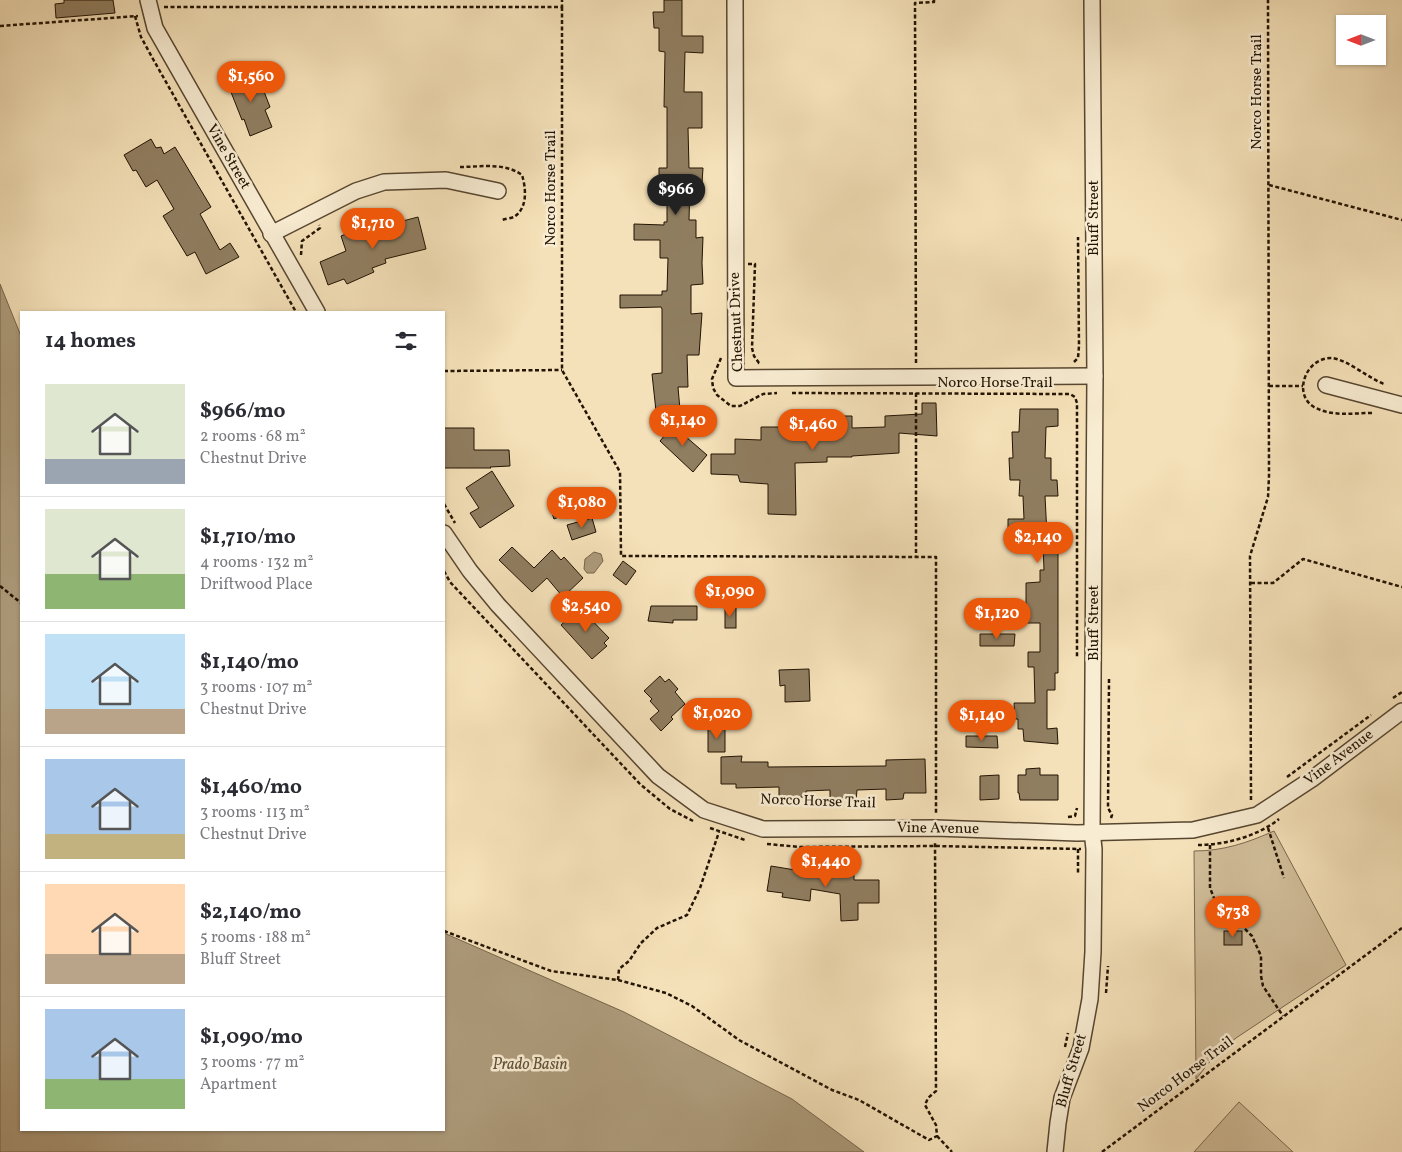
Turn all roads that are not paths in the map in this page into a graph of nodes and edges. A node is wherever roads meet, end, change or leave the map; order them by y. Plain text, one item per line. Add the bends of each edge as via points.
1 (735, 0) edge
2 (1092, 0) edge
3 (149, 6) edge
4 (498, 191) dead end
5 (271, 234) junction
6 (316, 311) edge
7 (1095, 376) junction
8 (1326, 385) dead end
9 (1402, 405) edge
10 (451, 531) edge
11 (1402, 711) edge
12 (1087, 827) junction
13 (1055, 1152) edge

1 - 7 street, Chestnut Drive via 736,378
2 - 7 street, Bluff Street
3 - 5 street, Vine Street via 155,28
4 - 5 street via 446,180 384,182 356,191
5 - 6 street
7 - 12 street, Bluff Street
8 - 9 street
10 - 12 street, Vine Avenue via 470,571 498,605 658,776 704,810 763,829
11 - 12 street, Vine Avenue via 1312,779 1257,814 1193,830 1108,832
12 - 13 street, Bluff Street via 1094,849 1094,952 1090,999 1081,1048 1062,1098

